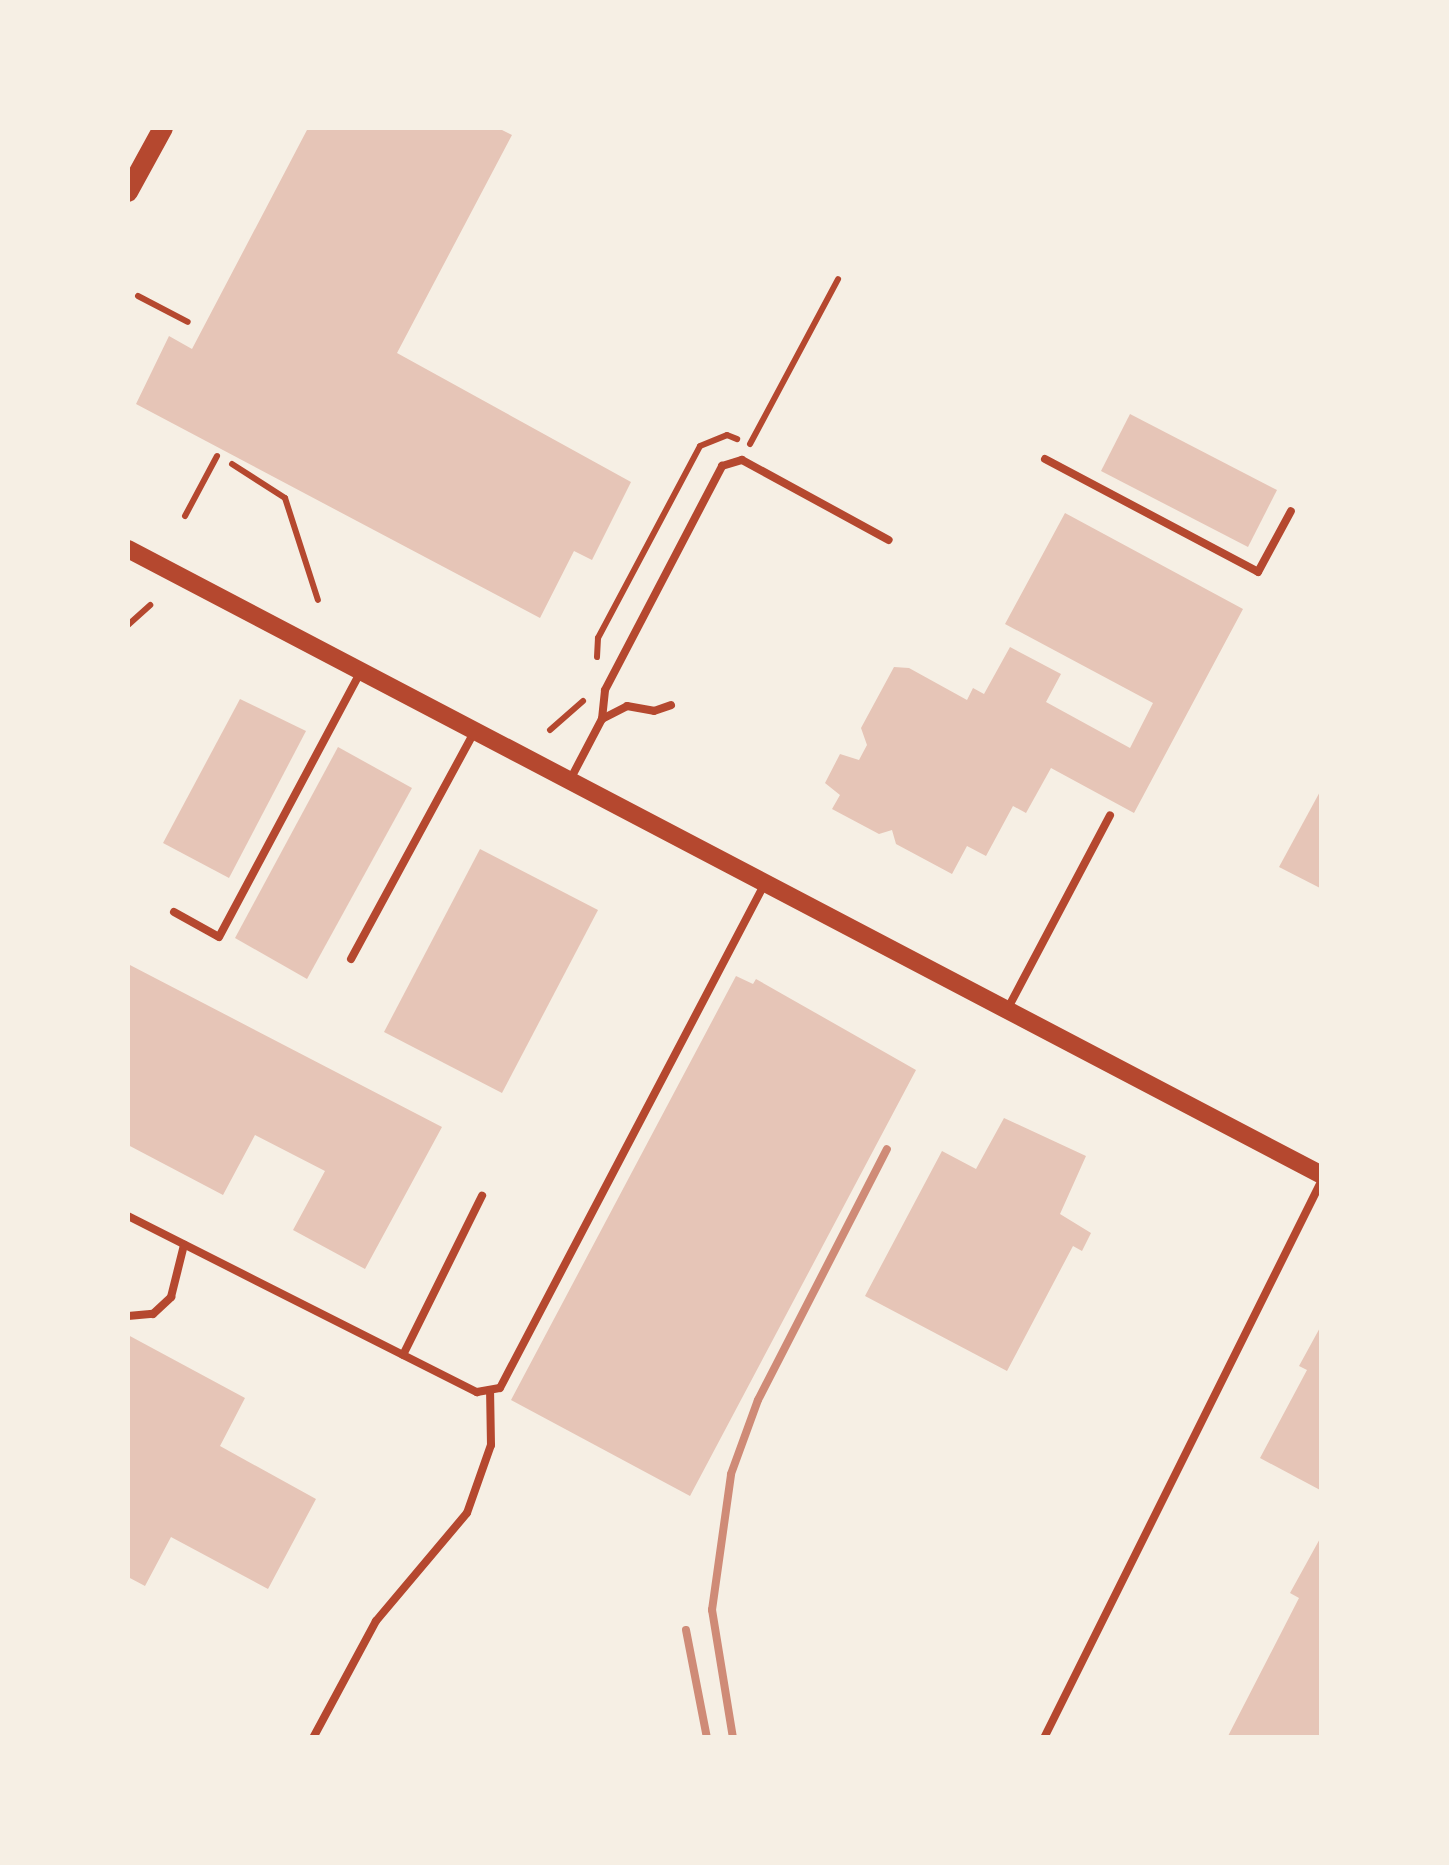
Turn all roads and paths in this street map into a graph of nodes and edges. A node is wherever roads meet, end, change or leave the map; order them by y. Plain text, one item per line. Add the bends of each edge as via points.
1 (163, 128) edge
2 (128, 192) edge
3 (838, 279) dead end
4 (138, 296) dead end
5 (188, 322) dead end
6 (749, 445) dead end
7 (217, 456) dead end
8 (1046, 458) dead end
9 (232, 464) dead end
10 (1291, 510) dead end
11 (185, 516) dead end
12 (889, 540) dead end
13 (128, 549) edge
14 (318, 600) dead end
15 (150, 605) dead end
16 (128, 624) edge
17 (361, 672) junction
18 (671, 705) dead end
19 (602, 719) junction
20 (476, 728) junction
21 (571, 778) junction
22 (1110, 815) dead end
23 (766, 881) junction
24 (174, 912) dead end
25 (350, 959) dead end
26 (1008, 1008) junction
27 (1322, 1177) edge
28 (482, 1196) dead end
29 (128, 1216) edge
30 (184, 1246) junction
31 (128, 1316) edge
32 (403, 1355) junction
33 (490, 1390) junction
34 (312, 1738) edge
35 (1044, 1738) edge

1 - 2 main road
3 - 6 path
4 - 5 path
7 - 11 path
8 - 10 lane via 1258,572
9 - 14 path via 284,498
12 - 19 lane via 742,460 722,466 606,690
13 - 17 street
15 - 16 path
17 - 20 street
17 - 24 lane via 219,936
18 - 19 lane via 654,711 627,706
19 - 21 lane
20 - 21 street
20 - 25 lane
21 - 23 street
22 - 26 lane
23 - 26 street
23 - 33 lane via 500,1388
26 - 27 street
27 - 35 lane
28 - 32 lane
29 - 30 lane
30 - 31 lane via 171,1297 153,1314
30 - 32 lane
32 - 33 lane via 477,1392
33 - 34 lane via 491,1444 467,1513 376,1621

